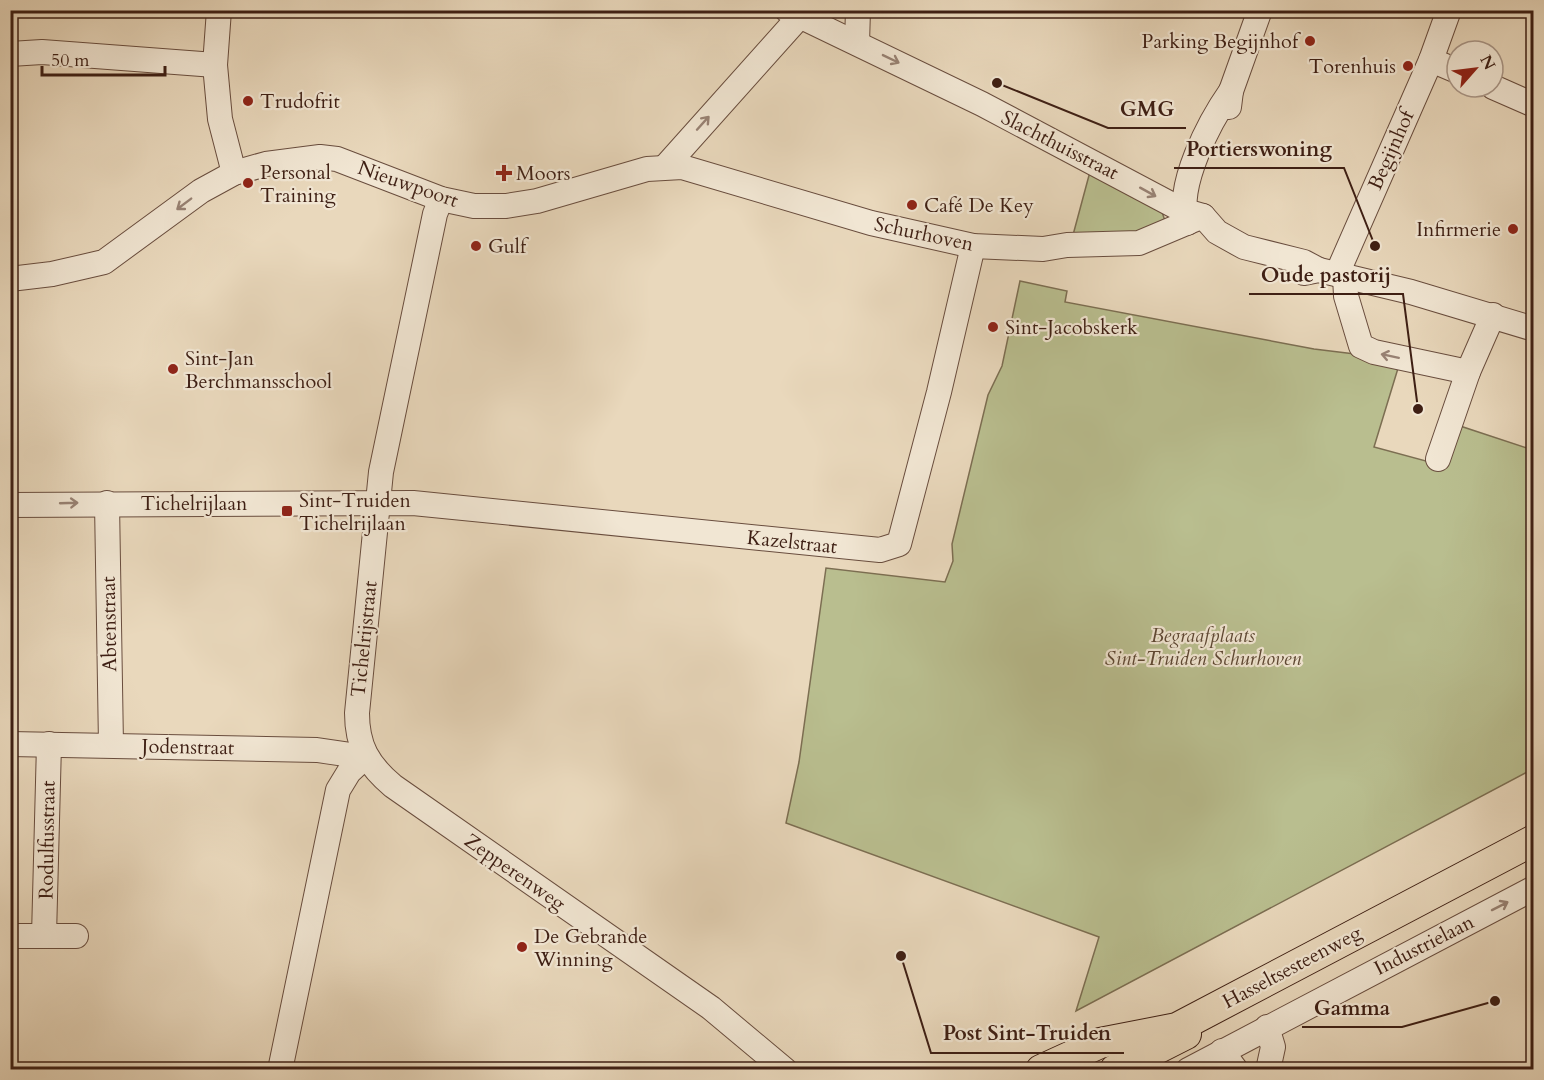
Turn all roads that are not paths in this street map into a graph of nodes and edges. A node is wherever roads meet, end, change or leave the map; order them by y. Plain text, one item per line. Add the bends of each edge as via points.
1 (219, 10) edge
2 (858, 10) edge
3 (1260, 10) edge
4 (1449, 10) edge
5 (794, 13) edge
6 (857, 42) junction
7 (10, 54) edge
8 (1431, 60) junction
9 (215, 65) junction
10 (1445, 66) edge
11 (1505, 92) edge
12 (1533, 105) edge
13 (665, 167) junction
14 (234, 173) junction
15 (441, 199) junction
16 (1191, 217) junction
17 (973, 246) junction
18 (1334, 273) junction
19 (10, 279) edge
20 (1492, 315) junction
21 (1533, 329) edge
22 (1468, 372) junction
23 (1438, 459) dead end
24 (106, 503) junction
25 (378, 503) junction
26 (10, 505) edge
27 (10, 744) edge
28 (49, 744) junction
29 (111, 745) junction
30 (365, 757) junction
31 (1533, 840) edge
32 (1533, 851) edge
33 (1533, 888) edge
34 (15, 936) dead end
35 (44, 936) junction
36 (76, 936) dead end
37 (1267, 1027) junction
38 (1229, 1060) edge
39 (280, 1070) edge
40 (785, 1070) edge
41 (1041, 1070) edge
42 (1115, 1070) edge
43 (1188, 1070) edge
44 (1268, 1070) edge

1 - 9 street
2 - 6 street
3 - 16 street via 1231,90 1226,124 1206,177 1201,205
4 - 8 street, Begijnhof
5 - 6 street, Slachthuisstraat
13 -> 5 street
6 -> 16 street, Slachthuisstraat via 1088,159
7 - 9 street via 42,52
8 - 10 street
8 - 18 street, Begijnhof
9 - 14 street via 220,118
11 - 12 street
13 - 15 street, Nieuwpoort via 506,206 474,206
13 - 17 street, Schurhoven via 682,167 871,223
14 - 15 street, Nieuwpoort via 320,157 350,164
14 -> 19 street, Nieuwpoort via 201,191 104,262
15 - 25 street, Tichelrijstraat via 381,472
16 - 17 street, Schurhoven via 1139,243 1043,249
16 - 18 street via 1208,244 1245,261 1303,273
17 - 25 street, Kazelstraat via 899,544 880,550 861,549 413,503
18 - 20 street
22 -> 18 street via 1361,346 1346,296
20 - 21 street
20 - 22 street
22 - 23 street
24 - 25 street, Tichelrijlaan
26 -> 24 street, Tichelrijlaan
24 - 29 street, Abtenstraat
25 - 30 street, Tichelrijstraat via 357,713 357,735
27 - 28 street, Jodenstraat
28 - 29 street, Jodenstraat
28 - 35 street, Rodulfusstraat
29 - 30 street, Jodenstraat via 318,750
30 - 39 street via 338,790
30 - 40 street, Zepperenweg via 393,786 711,1008
31 - 41 main road, Hasseltsesteenweg via 1177,1028 1100,1043
32 - 42 main road, Hasseltsesteenweg
37 -> 33 street, Industrielaan
34 - 35 street
35 - 36 street
37 - 38 street, Industrielaan
37 - 44 street via 1273,1047
38 - 43 street, Industrielaan

